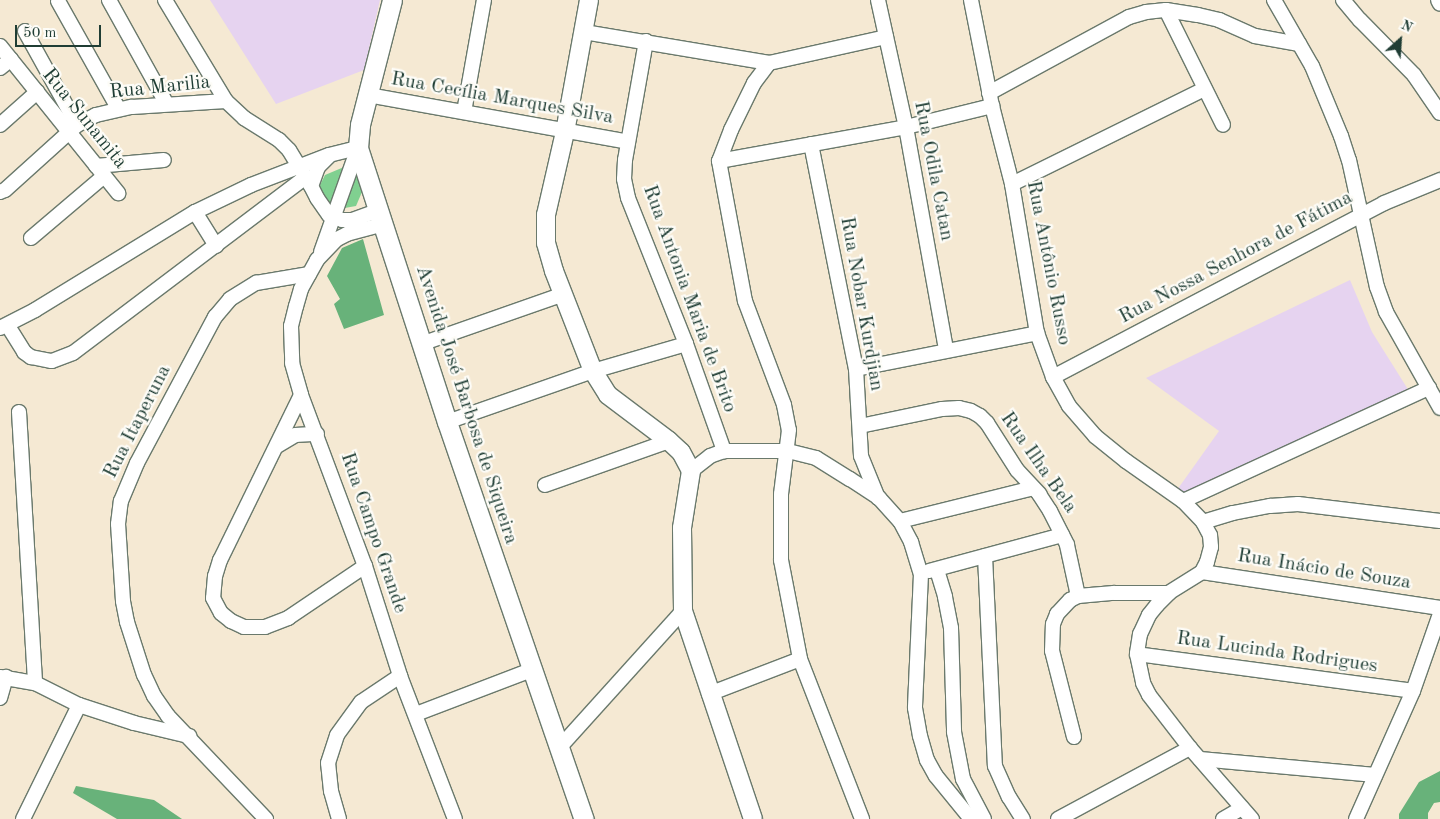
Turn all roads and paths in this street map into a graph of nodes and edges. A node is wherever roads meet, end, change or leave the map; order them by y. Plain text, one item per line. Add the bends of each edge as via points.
1 (109, 0) edge
2 (165, 0) edge
3 (392, 0) edge
4 (484, 0) edge
5 (590, 0) edge
6 (878, 0) edge
7 (971, 0) edge
8 (1274, 0) edge
9 (1343, 0) edge
10 (58, 1) dead end
11 (1166, 10) junction
12 (25, 31) dead end
13 (584, 32) junction
14 (886, 37) junction
15 (646, 41) junction
16 (1299, 44) junction
17 (0, 46) edge
18 (769, 63) junction
19 (5, 64) edge
20 (1204, 88) junction
21 (37, 92) junction
22 (368, 95) junction
23 (991, 100) junction
24 (226, 101) junction
25 (166, 103) junction
26 (118, 108) junction
27 (464, 112) junction
28 (1440, 113) edge
29 (0, 125) edge
30 (1223, 125) dead end
31 (906, 127) junction
32 (73, 128) junction
33 (565, 132) junction
34 (628, 142) junction
35 (811, 144) junction
36 (358, 148) junction
37 (329, 155) junction
38 (164, 160) dead end
39 (719, 161) junction
40 (100, 171) junction
41 (272, 177) junction
42 (306, 177) junction
43 (1440, 180) edge
44 (1012, 184) junction
45 (3, 191) edge
46 (118, 193) dead end
47 (280, 196) junction
48 (195, 212) junction
49 (1361, 215) junction
50 (382, 217) junction
51 (333, 218) junction
52 (31, 238) dead end
53 (216, 246) junction
54 (318, 260) junction
55 (309, 274) junction
56 (564, 294) junction
57 (4, 327) edge
58 (1037, 333) junction
59 (421, 344) junction
60 (686, 344) junction
61 (946, 350) junction
62 (856, 369) junction
63 (593, 371) junction
64 (1053, 377) junction
65 (1429, 388) junction
66 (301, 396) junction
67 (1440, 405) edge
68 (20, 412) dead end
69 (447, 422) junction
70 (860, 426) junction
71 (317, 434) junction
72 (669, 441) junction
73 (277, 446) junction
74 (724, 451) junction
75 (788, 451) junction
76 (691, 470) junction
77 (545, 485) dead end
78 (1033, 488) junction
79 (879, 498) junction
80 (1183, 501) junction
81 (900, 521) junction
82 (1440, 521) edge
83 (1203, 522) junction
84 (1062, 535) junction
85 (985, 556) junction
86 (365, 566) junction
87 (937, 570) junction
88 (1202, 572) junction
89 (921, 574) junction
90 (1169, 593) junction
91 (1078, 596) junction
92 (1440, 608) edge
93 (683, 610) junction
94 (1440, 614) edge
95 (1137, 654) junction
96 (800, 659) junction
97 (531, 670) junction
98 (400, 676) junction
99 (3, 677) edge
100 (34, 683) junction
101 (1413, 691) junction
102 (710, 694) junction
103 (0, 698) edge
104 (79, 705) junction
105 (416, 714) junction
106 (189, 737) junction
107 (1074, 737) dead end
108 (559, 748) junction
109 (1190, 748) junction
110 (1200, 759) junction
111 (1375, 775) junction
112 (963, 779) junction
113 (945, 787) junction
114 (1242, 808) junction
115 (24, 819) edge
116 (266, 819) edge
117 (339, 819) edge
118 (455, 819) edge
119 (584, 819) edge
120 (753, 819) edge
121 (862, 819) edge
122 (971, 819) edge
123 (984, 819) edge
124 (1023, 819) edge
125 (1058, 819) edge
126 (1223, 819) edge
127 (1252, 819) edge
128 (1356, 819) edge

1 - 25 street
2 - 24 street
3 - 22 main road, Avenida José Barbosa de Siqueira
4 - 27 street
5 - 13 street
6 - 14 street, Rua Odila Catan
7 - 23 street, Rua Antônio Russo
8 - 16 street
9 - 28 street via 1414,75
10 - 26 street
11 - 16 street via 1219,20 1255,36
11 - 20 street
11 - 23 street via 1129,17
12 - 32 street
13 - 15 street
13 - 33 street
14 - 18 street
14 - 31 street, Rua Odila Catan
15 - 18 street
15 - 34 street, Rua Antonia Maria de Brito
16 - 49 street via 1341,136
17 - 19 street, Rua Sunamita
18 - 39 street via 754,83
19 - 21 street, Rua Sunamita
20 - 30 street
20 - 44 street
21 - 29 street
21 - 32 street, Rua Sunamita
22 - 27 street, Rua Cecília Marques Silva
22 - 36 main road, Avenida José Barbosa de Siqueira
23 - 31 street
23 - 44 street, Rua Antônio Russo
24 - 25 street, Rua Marilia
24 - 42 street via 244,118 279,140
25 - 26 street, Rua Marilia
26 - 32 street, Rua Marilia via 96,115
27 - 33 street, Rua Cecília Marques Silva
31 - 35 street
31 - 61 street, Rua Odila Catan
32 - 40 street, Rua Sunamita
32 - 45 street, Rua Marilia
33 - 34 street, Rua Cecília Marques Silva
33 - 56 street via 544,228 554,271
34 - 60 street, Rua Antonia Maria de Brito via 624,179 628,198
35 - 39 street
35 - 62 street, Rua Nobar Kurdjian
36 - 37 street
36 - 50 main road, Avenida José Barbosa de Siqueira
36 - 51 street, Rua Campo Grande
37 - 42 street
37 - 42 street
38 - 40 street
39 - 75 street via 745,301 787,416 790,430
40 - 46 street, Rua Sunamita
40 - 52 street
41 - 42 street
41 - 47 street
41 - 48 street
42 - 47 street
42 - 51 street
43 - 49 street, Rua Nossa Senhora de Fátima
44 - 58 street, Rua Antônio Russo
47 - 53 street
48 - 53 street
48 - 57 street
49 - 64 street, Rua Nossa Senhora de Fátima
49 - 65 street via 1376,287 1386,312
50 - 51 street
50 - 54 street, Rua Campo Grande via 337,239
50 - 59 main road, Avenida José Barbosa de Siqueira
51 - 54 street, Rua Campo Grande
53 - 57 street via 61,359 52,361 31,357
54 - 55 street, Rua Campo Grande
55 - 66 street, Rua Campo Grande via 296,306 290,345
55 - 106 street, Rua Itaperuna via 256,283 230,299 215,317 137,462 121,501 118,524 127,622 154,696
56 - 59 street
56 - 63 street
58 - 61 street
58 - 64 street, Rua Antônio Russo
59 - 69 main road, Avenida José Barbosa de Siqueira
60 - 63 street
60 - 74 street, Rua Antonia Maria de Brito
61 - 62 street
62 - 70 street, Rua Nobar Kurdjian
63 - 69 street
63 - 72 street via 616,403
64 - 80 street, Rua Antônio Russo via 1070,406 1095,436
65 - 67 street
65 - 80 street
66 - 71 street, Rua Campo Grande
66 - 73 street
68 - 100 street
69 - 97 main road, Avenida José Barbosa de Siqueira
70 - 78 street, Rua Ilha Bela via 942,409 971,410 987,423 1017,470
70 - 79 street, Rua Nobar Kurdjian via 861,456
71 - 73 street via 296,435
71 - 86 street, Rua Campo Grande
72 - 76 street via 684,456
72 - 77 street
73 - 86 street via 220,560 213,598 221,613 244,628 265,626 288,618
74 - 75 street
74 - 76 street via 710,456
75 - 79 street via 816,458
75 - 96 street via 781,494 781,560
76 - 93 street via 682,528
78 - 81 street
78 - 84 street, Rua Ilha Bela
79 - 81 street
80 - 83 street, Rua Antônio Russo
81 - 89 street
82 - 83 street via 1298,504 1260,507
83 - 88 street, Rua Antônio Russo via 1210,535 1211,547
84 - 85 street
84 - 91 street, Rua Ilha Bela
85 - 87 street
85 - 124 street via 995,766
86 - 98 street, Rua Campo Grande
87 - 89 street
87 - 112 street via 951,628 954,732
88 - 90 street
88 - 92 street, Rua Inácio de Souza
89 - 113 street via 915,708 927,760
90 - 91 street
90 - 95 street via 1149,615 1140,634
91 - 107 street via 1057,614 1052,638 1057,675
93 - 102 street
93 - 108 street
94 - 101 street
95 - 101 street, Rua Lucinda Rodrigues
95 - 109 street via 1149,695
96 - 102 street
96 - 121 street
97 - 105 street
97 - 108 main road, Avenida José Barbosa de Siqueira
98 - 105 street, Rua Campo Grande
98 - 117 street via 361,702 337,735 328,763
99 - 100 street
99 - 103 street
100 - 104 street
101 - 111 street
102 - 120 street
104 - 106 street
104 - 115 street
105 - 118 street, Rua Campo Grande
106 - 116 street, Rua Itaperuna
108 - 119 main road, Avenida José Barbosa de Siqueira
109 - 110 street
109 - 125 street
110 - 111 street
110 - 114 street
111 - 128 street
112 - 113 street
112 - 123 street
113 - 122 street
114 - 126 street
114 - 127 street

